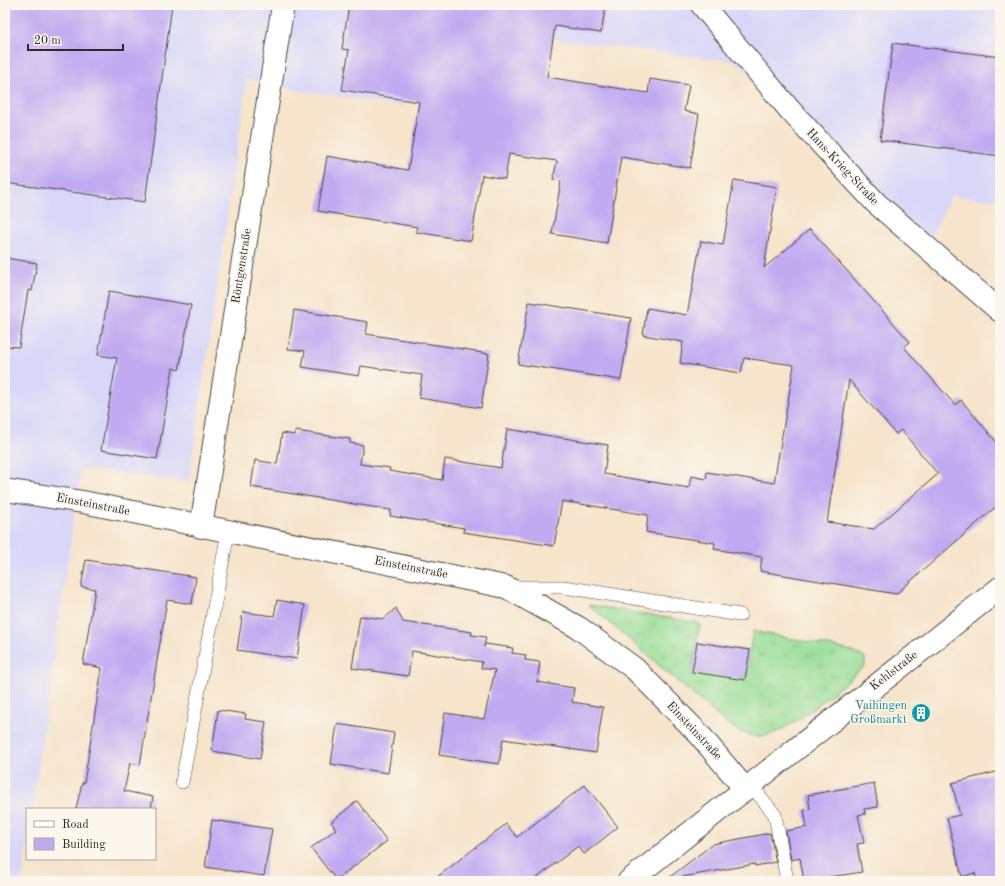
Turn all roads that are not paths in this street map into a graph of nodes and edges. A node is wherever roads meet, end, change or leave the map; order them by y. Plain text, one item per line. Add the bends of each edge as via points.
1 (283, 5) edge
2 (702, 5) edge
3 (1000, 312) edge
4 (5, 490) edge
5 (201, 527) junction
6 (228, 532) junction
7 (506, 587) junction
8 (1000, 588) edge
9 (740, 615) dead end
10 (182, 782) dead end
11 (748, 787) junction
12 (629, 881) edge
13 (787, 881) edge

1 - 5 street, Röntgenstraße
2 - 3 street, Hans-Krieg-Straße via 789,109 876,203
4 - 5 street, Einsteinstraße via 83,502
5 - 6 street, Einsteinstraße
6 - 7 street, Einsteinstraße
6 - 10 lane
7 - 9 lane via 564,587
7 - 11 street, Einsteinstraße via 579,628 635,669
8 - 11 street, Kehlstraße
11 - 12 street, Kehlstraße
11 - 13 lane via 774,815

